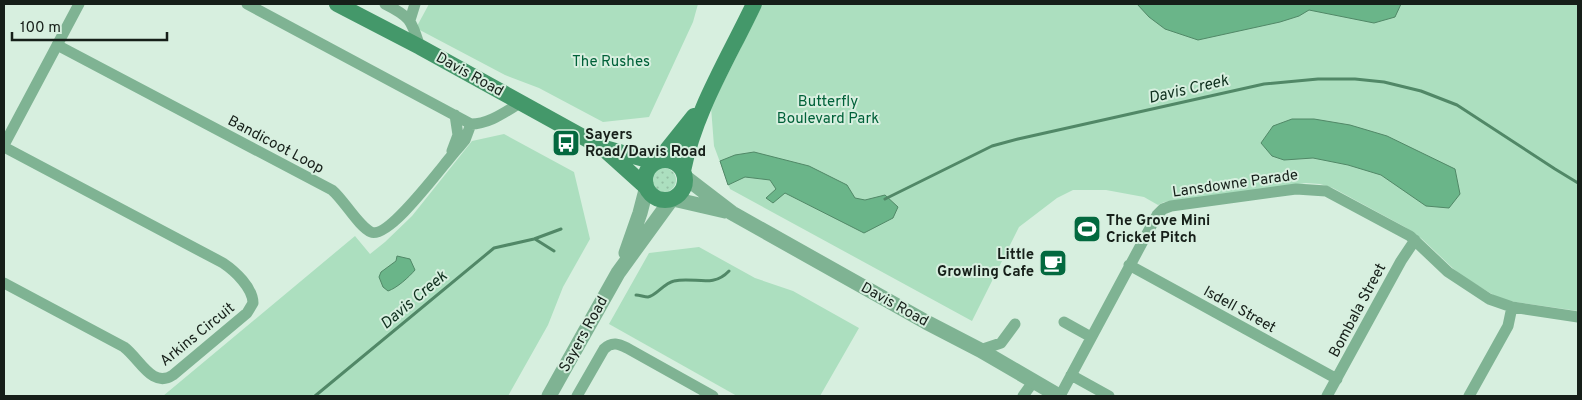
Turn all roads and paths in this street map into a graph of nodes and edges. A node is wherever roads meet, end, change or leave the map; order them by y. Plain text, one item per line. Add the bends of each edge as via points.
1 (79, 4) edge
2 (248, 4) edge
3 (337, 4) edge
4 (385, 4) edge
5 (413, 4) edge
6 (754, 4) edge
7 (398, 10) junction
8 (410, 20) junction
9 (57, 45) junction
10 (420, 47) junction
11 (522, 102) junction
12 (705, 102) junction
13 (455, 116) junction
14 (471, 124) junction
15 (4, 146) edge
16 (601, 147) junction
17 (449, 157) junction
18 (656, 162) junction
19 (684, 174) junction
20 (646, 188) junction
21 (672, 200) junction
22 (732, 213) junction
23 (1415, 240) junction
24 (1129, 266) junction
25 (618, 273) junction
26 (4, 283) edge
27 (1512, 307) junction
28 (1578, 317) edge
29 (1064, 322) dead end
30 (1014, 324) dead end
31 (1091, 337) junction
32 (980, 350) junction
33 (1071, 376) junction
34 (1337, 379) junction
35 (1033, 382) junction
36 (549, 396) edge
37 (578, 396) edge
38 (713, 396) edge
39 (1022, 396) edge
40 (1059, 396) edge
41 (1109, 396) edge
42 (1328, 396) edge
43 (1469, 396) edge

1 - 9 street
2 - 13 street
3 - 10 main road, Davis Road
4 - 7 street
5 - 7 street
5 - 8 street
6 - 12 main road
7 - 8 street
8 - 10 street
9 - 15 street
9 - 17 street, Bandicoot Loop via 332,190 371,232 378,233 387,228 405,211
10 - 11 main road, Davis Road
11 - 14 street via 490,120
11 - 16 main road, Davis Road
12 - 18 main road
12 - 19 main road via 691,138
13 - 14 street
13 - 17 street, Bandicoot Loop via 458,135
14 - 17 street, Bandicoot Loop via 465,140
15 - 26 street, Arkins Circuit via 223,263 249,290 253,303 246,313 173,375 161,380 153,377 124,347
16 - 18 main road, Davis Road
16 - 20 main road, Davis Road
18 - 19 main road via 670,160 680,166
18 - 20 main road via 646,173
19 - 21 main road via 683,190
19 - 22 street
20 - 21 main road via 659,200
20 - 25 street, Sayers Road
21 - 22 street
21 - 25 street, Sayers Road
22 - 32 street, Davis Road
23 - 24 street, Lansdowne Parade via 1330,192 1296,189 1163,209
23 - 27 street, Lansdowne Parade via 1455,278 1488,299
23 - 34 street, Bombala Street
24 - 31 street, Lansdowne Parade
24 - 34 street, Isdell Street
25 - 36 street, Sayers Road
27 - 28 street, Lansdowne Parade
27 - 43 street via 1508,326
29 - 31 street
30 - 32 street via 1001,343
31 - 33 street, Lansdowne Parade
32 - 35 street, Davis Road
33 - 40 street, Lansdowne Parade
33 - 41 street
34 - 42 street, Bombala Street
35 - 39 street
35 - 40 street, Davis Road
37 - 38 street via 604,349 615,343

